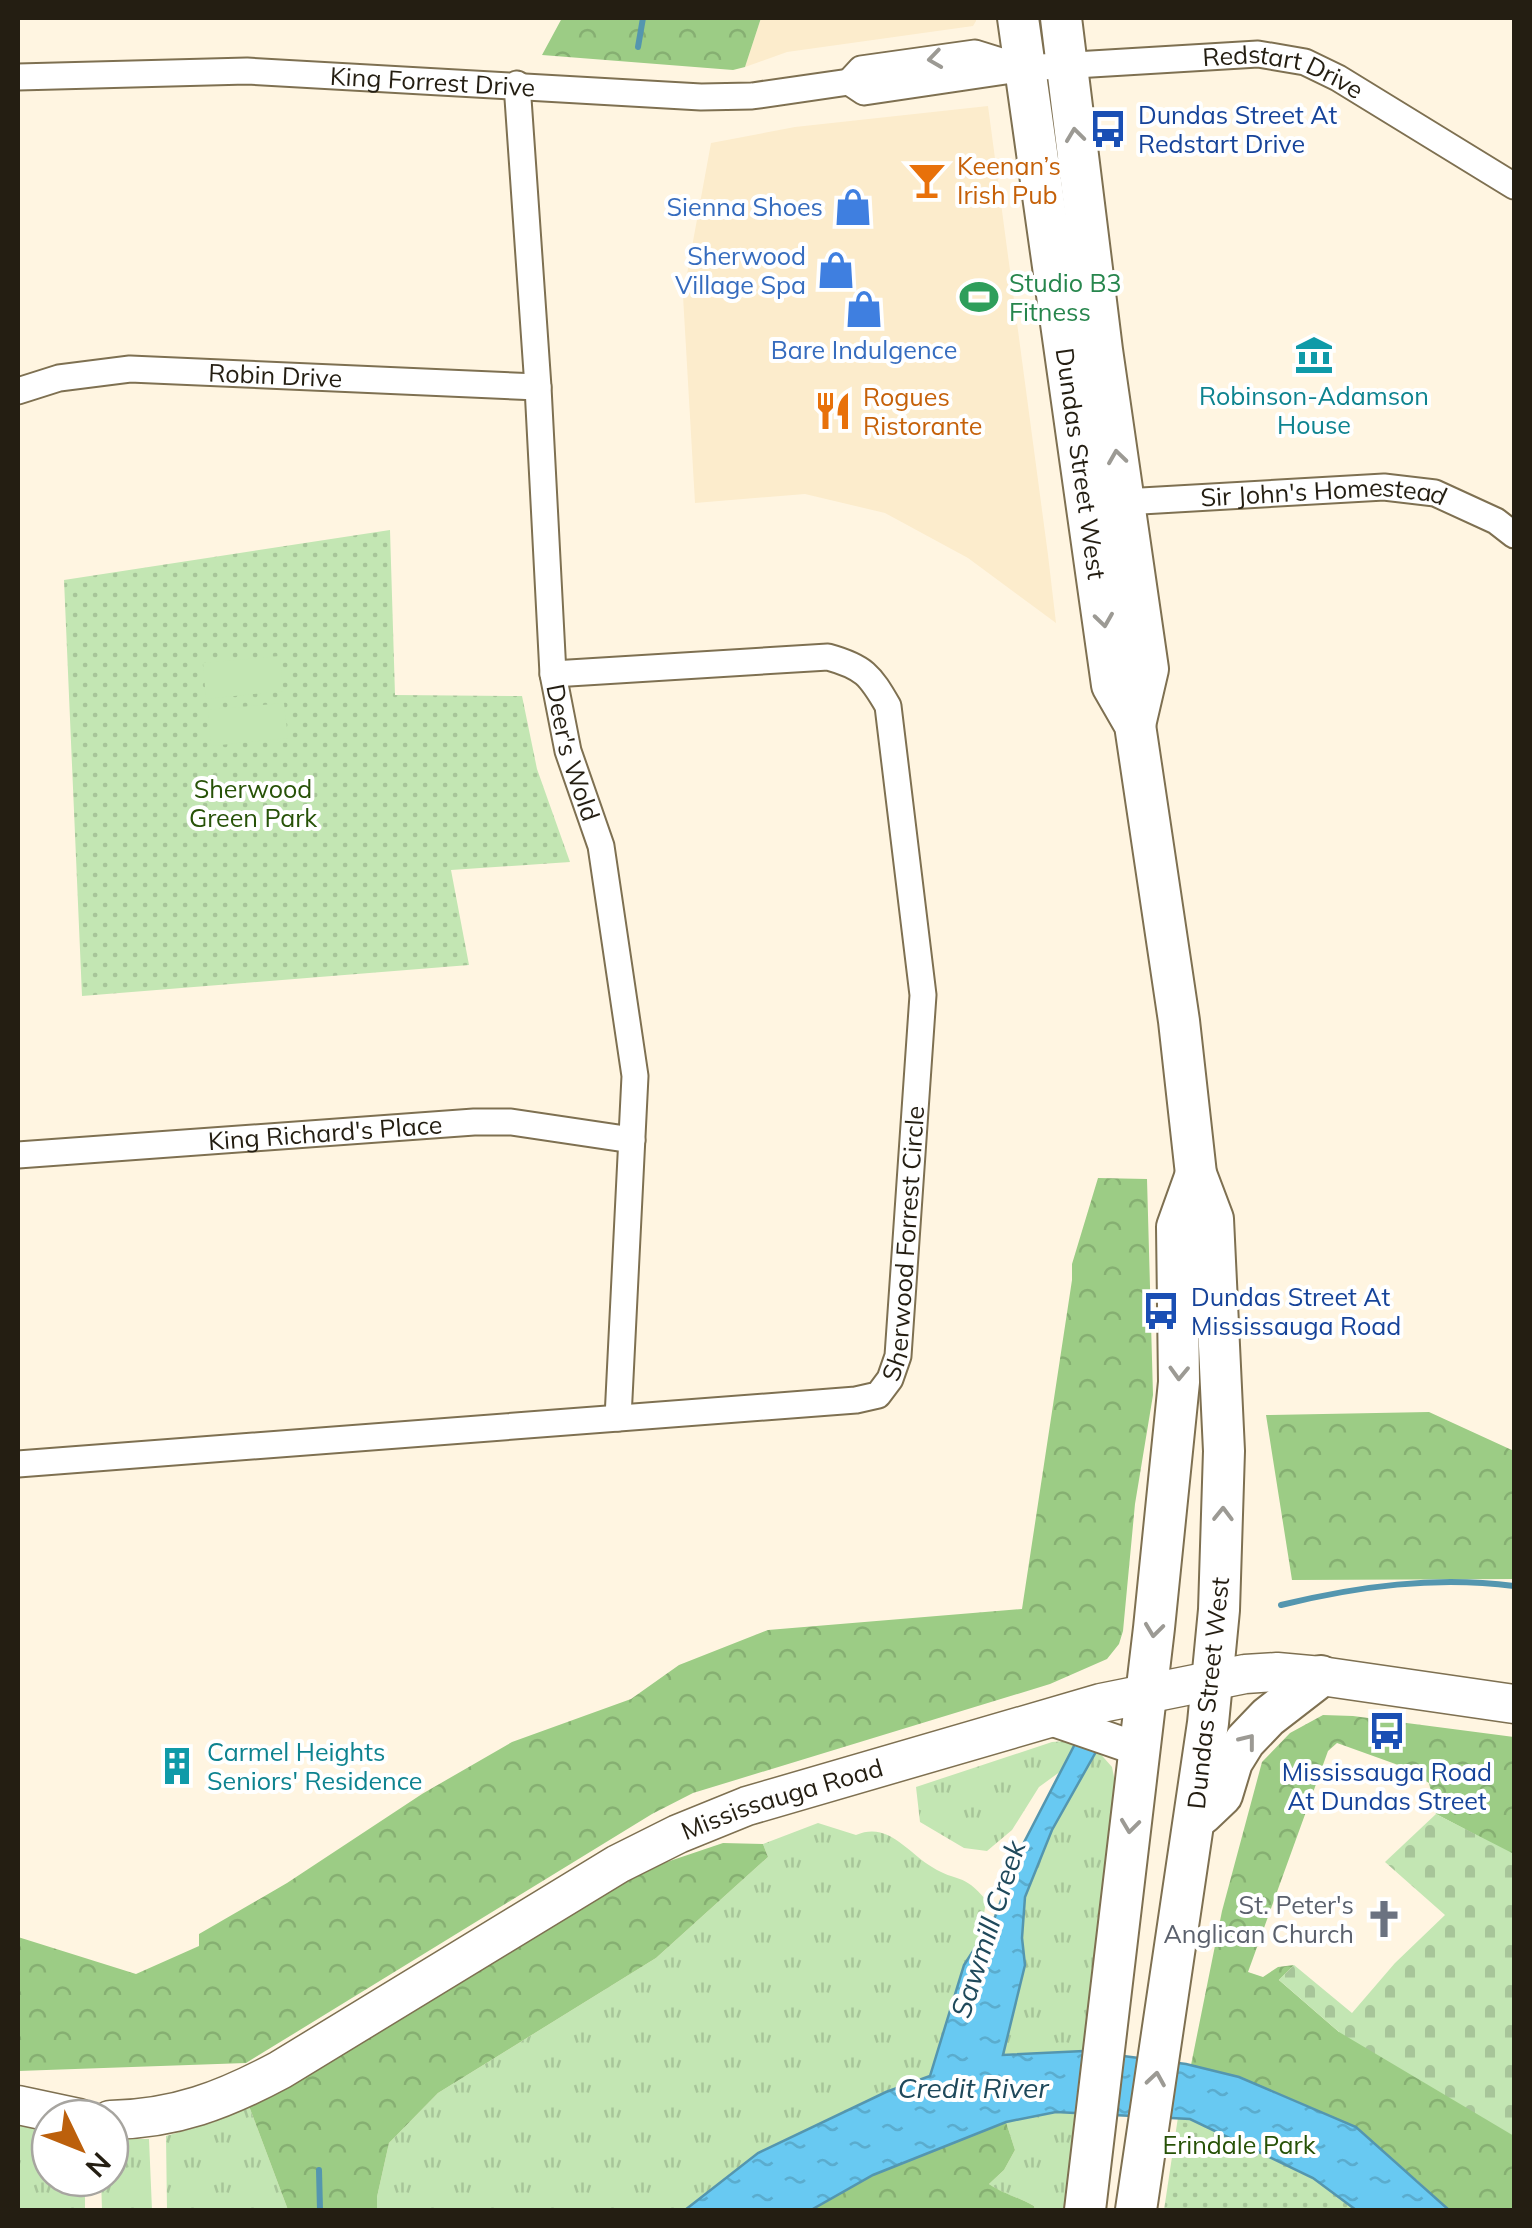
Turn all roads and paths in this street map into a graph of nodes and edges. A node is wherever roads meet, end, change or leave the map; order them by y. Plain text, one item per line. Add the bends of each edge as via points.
1 (1018, 18) edge
2 (1061, 18) edge
3 (1066, 65) junction
4 (1025, 68) junction
5 (18, 77) edge
6 (516, 84) junction
7 (1513, 181) edge
8 (538, 387) junction
9 (18, 392) edge
10 (1124, 502) junction
11 (1514, 535) edge
12 (552, 674) junction
13 (1135, 725) junction
14 (632, 1140) junction
15 (18, 1155) edge
16 (1196, 1174) junction
17 (618, 1418) junction
18 (18, 1464) edge
19 (1322, 1676) junction
20 (1212, 1681) junction
21 (1146, 1694) junction
22 (1514, 1704) edge
23 (1048, 1718) junction
24 (1138, 1749) junction
25 (1195, 1820) junction
26 (130, 2118) edge
27 (1085, 2208) edge
28 (1136, 2210) edge

1 - 4 main road, Dundas Street West
2 - 3 main road, Dundas Street West
3 - 4 street, Redstart Drive
3 - 7 street, Redstart Drive via 1258,54 1305,62
10 -> 3 main road, Dundas Street West
4 - 6 street, King Forrest Drive via 864,92 849,82 752,96
4 -> 13 main road, Dundas Street West via 1112,685
5 - 6 street, King Forrest Drive via 247,71
6 - 8 street, Deer's Wold
8 - 9 street, Robin Drive via 130,370 59,378
8 - 12 street, Deer's Wold
10 - 11 street, Sir John's Homestead via 1384,487 1435,494
10 - 13 main road, Dundas Street West via 1148,670
12 - 14 street, Deer's Wold via 568,751 601,846 635,1076
12 - 17 street, Sherwood Forrest Circle via 828,658 872,677 888,706 923,995 898,1356 890,1379 878,1395 856,1400
13 - 16 main road, Dundas Street West
14 - 15 street, King Richard's Place via 474,1122
14 - 17 street, Deer's Wold
20 -> 16 main road, Dundas Street West via 1223,1528 1222,1355 1212,1219
16 -> 21 main road, Dundas Street West via 1177,1226 1179,1382
17 - 18 street, Sherwood Forrest Circle
19 - 20 main road, Mississauga Road via 1277,1672
19 - 22 main road, Mississauga Road
25 -> 19 main road via 1222,1795 1246,1741
20 - 21 main road, Mississauga Road
20 - 25 main road, Dundas Street West
21 - 23 main road, Mississauga Road
21 - 24 main road, Dundas Street West
23 - 24 street
23 - 26 main road, Mississauga Road via 746,1806 678,1834 229,2097
24 -> 27 main road, Dundas Street West
28 -> 25 main road, Dundas Street West

